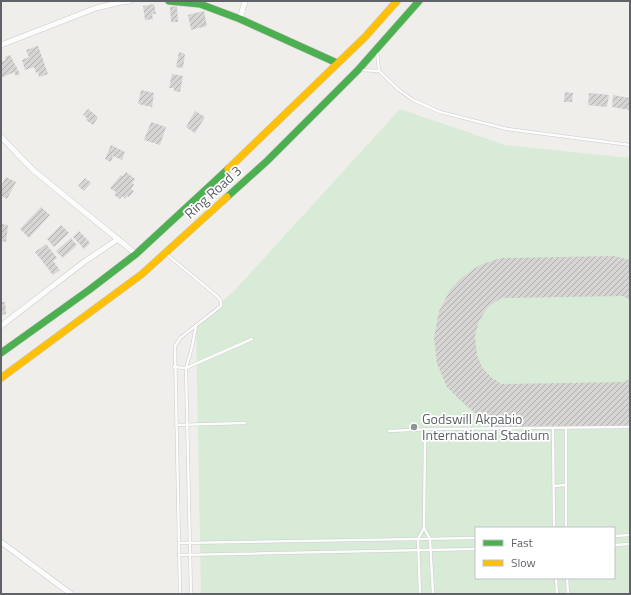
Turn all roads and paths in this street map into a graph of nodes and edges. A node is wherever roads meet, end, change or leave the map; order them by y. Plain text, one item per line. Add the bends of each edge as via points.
1 (130, 1) edge
2 (169, 1) edge
3 (245, 1) edge
4 (397, 1) edge
5 (419, 1) edge
6 (207, 4) edge
7 (240, 19) junction
8 (1, 45) edge
9 (377, 49) junction
10 (337, 63) junction
11 (358, 70) junction
12 (379, 71) junction
13 (1, 137) edge
14 (630, 145) edge
15 (118, 239) junction
16 (165, 253) junction
17 (136, 254) junction
18 (1, 319) edge
19 (8, 321) junction
20 (196, 325) junction
21 (1, 326) edge
22 (252, 339) dead end
23 (1, 353) edge
24 (174, 367) junction
25 (186, 368) junction
26 (1, 378) edge
27 (245, 423) dead end
28 (176, 424) junction
29 (187, 425) junction
30 (630, 427) edge
31 (566, 428) junction
32 (553, 429) junction
33 (426, 430) junction
34 (389, 431) dead end
35 (566, 485) junction
36 (554, 486) junction
37 (554, 527) edge
38 (566, 527) edge
39 (424, 528) junction
40 (630, 535) edge
41 (615, 536) edge
42 (475, 538) edge
43 (418, 539) junction
44 (430, 539) junction
45 (1, 542) edge
46 (178, 543) junction
47 (190, 543) junction
48 (630, 544) edge
49 (615, 545) edge
50 (475, 549) edge
51 (418, 550) junction
52 (431, 550) junction
53 (179, 555) junction
54 (190, 555) junction
55 (556, 579) edge
56 (567, 579) edge
57 (71, 594) edge
58 (180, 594) edge
59 (191, 594) edge
60 (420, 594) edge
61 (433, 594) edge
62 (557, 594) edge
63 (568, 594) edge

1 - 8 street via 96,8
2 - 6 main road
3 - 7 street
4 - 10 main road, Ring Road 3
5 - 9 main road, Ring Road 3
6 - 7 main road
7 - 10 main road
9 - 11 main road, Ring Road 3
9 - 12 lane
10 - 17 main road, Ring Road 3
11 - 12 lane
11 - 16 main road, Ring Road 3 via 267,161
12 - 14 lane via 413,100 440,112 507,129
13 - 15 street via 33,170
15 - 17 street
15 - 19 street
16 - 20 lane via 220,301 221,306
16 - 26 main road, Ring Road 3 via 142,274
17 - 23 main road, Ring Road 3
18 - 19 street
19 - 21 street
20 - 24 lane via 180,338 175,346
20 - 25 lane
22 - 25 lane
24 - 25 lane
24 - 28 lane
25 - 29 lane
27 - 29 lane
28 - 29 lane
28 - 46 lane
29 - 47 lane
30 - 31 lane
31 - 32 lane
31 - 35 lane
32 - 33 lane
32 - 36 lane
33 - 34 lane
33 - 39 lane
35 - 36 lane
35 - 38 lane
36 - 37 lane
39 - 43 lane
39 - 44 lane
40 - 41 lane
42 - 44 lane
43 - 44 lane
43 - 47 lane
43 - 51 lane
44 - 52 lane
45 - 57 street
46 - 47 lane
46 - 53 lane
47 - 54 lane
48 - 49 lane
50 - 52 lane
51 - 52 lane
51 - 54 lane
51 - 60 lane
52 - 61 lane
53 - 54 lane
53 - 58 lane
54 - 59 lane
55 - 62 lane
56 - 63 lane

